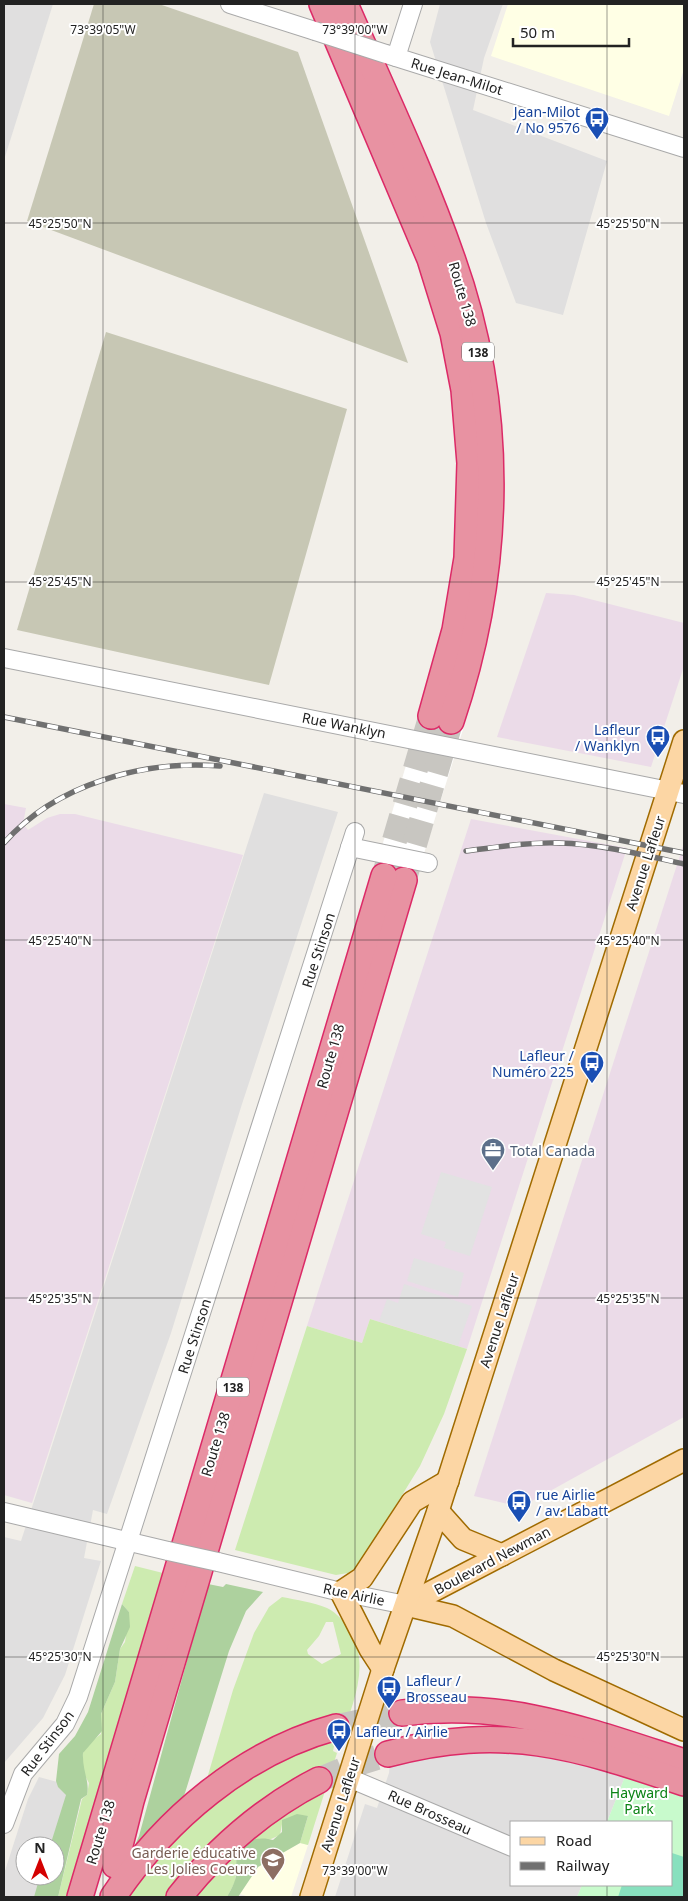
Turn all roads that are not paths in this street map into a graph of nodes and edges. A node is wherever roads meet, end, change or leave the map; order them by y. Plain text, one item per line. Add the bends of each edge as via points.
1 (230, 4) edge
2 (322, 4) edge
3 (345, 4) edge
4 (413, 4) edge
5 (391, 56) junction
6 (684, 148) edge
7 (4, 658) edge
8 (684, 742) edge
9 (676, 792) edge
10 (428, 864) dead end
11 (684, 1460) edge
12 (448, 1481) junction
13 (438, 1511) junction
14 (4, 1512) edge
15 (127, 1541) junction
16 (502, 1555) junction
17 (341, 1592) junction
18 (406, 1605) junction
19 (383, 1670) junction
20 (402, 1712) tunnel mouth
21 (336, 1727) tunnel mouth
22 (684, 1730) edge
23 (388, 1754) tunnel mouth
24 (684, 1762) edge
25 (349, 1778) junction
26 (319, 1780) tunnel mouth
27 (684, 1783) edge
28 (4, 1824) edge
29 (510, 1846) edge
30 (115, 1864) dead end
31 (80, 1897) edge
32 (113, 1897) edge
33 (179, 1897) edge
34 (311, 1897) edge

1 - 5 street, Rue Jean-Milot, bridge
2 - 3 highway, Route 138 / 138 via 430,259 452,333 464,390 470,463 467,558 441,719 476,632 487,564 491,474 485,394 468,308 452,257
4 - 5 street
5 - 6 street, Rue Jean-Milot
7 - 9 street, Rue Wanklyn
8 - 9 main road, Avenue Lafleur
9 - 12 main road, Avenue Lafleur
10 - 15 street, Rue Stinson via 353,840
11 - 16 main road, Boulevard Newman
12 - 13 main road, Avenue Lafleur
12 - 17 main road via 412,1502 362,1578
13 - 16 main road via 463,1539
13 - 18 main road, Avenue Lafleur
14 - 15 street, Rue Airlie
15 - 17 street, Rue Airlie, bridge
15 - 28 street, Rue Stinson via 74,1708 65,1724 23,1774
16 - 18 main road, Boulevard Newman
17 - 18 street, Rue Airlie
17 - 19 main road
18 - 19 main road, Avenue Lafleur
18 - 22 main road, Rue Airlie via 453,1616 554,1670
19 - 25 main road, Avenue Lafleur
20 - 24 highway via 468,1709 525,1715 576,1727
21 - 32 highway via 300,1739 262,1758 208,1794 155,1843
23 - 27 highway via 463,1739 524,1740 580,1750
25 - 29 street, Rue Brosseau
25 - 34 main road, Avenue Lafleur
26 - 33 highway via 279,1802 246,1827 215,1855
30 - 31 highway, Route 138 / 138 via 394,878

